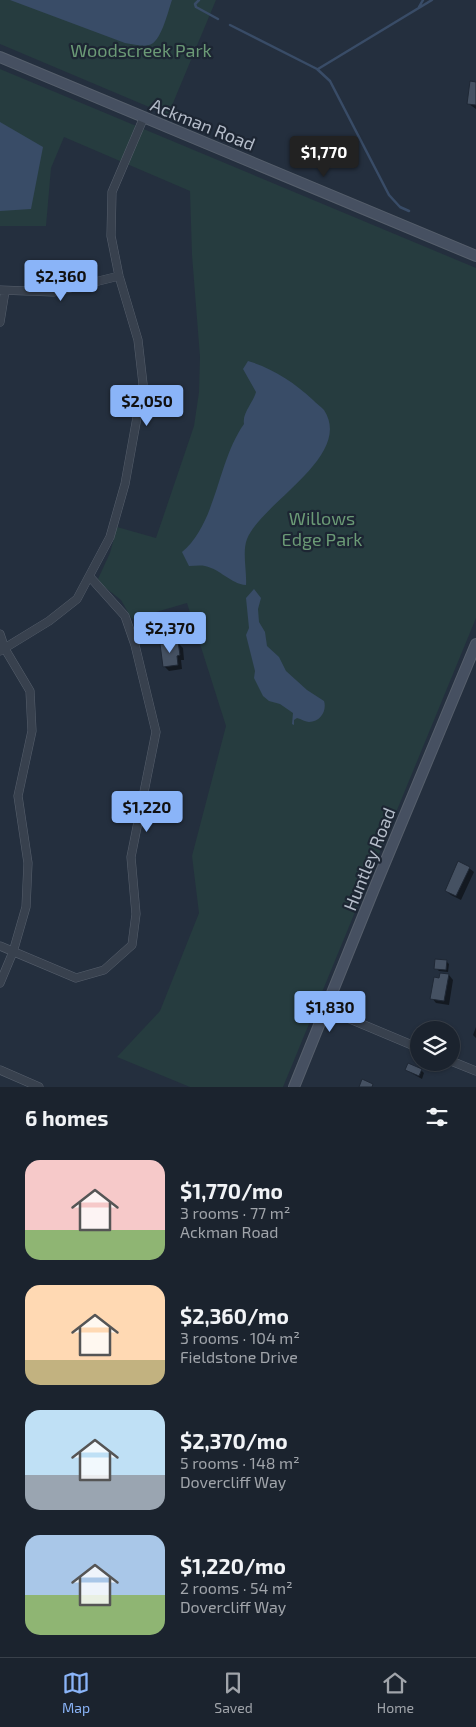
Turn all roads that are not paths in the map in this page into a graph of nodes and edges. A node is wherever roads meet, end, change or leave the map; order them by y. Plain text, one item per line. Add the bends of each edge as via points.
1 (0, 57) edge
2 (144, 117) junction
3 (476, 256) edge
4 (119, 276) junction
5 (2, 290) edge
6 (0, 322) edge
7 (90, 577) junction
8 (0, 634) edge
9 (476, 644) edge
10 (3, 650) edge
11 (0, 946) edge
12 (13, 952) junction
13 (0, 982) edge
14 (326, 1009) junction
15 (410, 1044) edge
16 (460, 1065) edge
17 (0, 1070) edge
18 (476, 1072) edge
19 (39, 1087) edge
20 (294, 1087) edge

1 - 2 street, Ackman Road
2 - 3 street, Ackman Road
2 - 4 street via 112,192 111,236
4 - 5 street via 54,292
4 - 7 street via 138,340 143,384 125,484 110,536
5 - 6 street
7 - 10 street via 77,599
7 - 12 street via 125,616 156,732 131,857 136,914 132,944 104,970 76,978
8 - 10 street
9 - 14 street, Huntley Road
10 - 12 street via 30,691 32,732 18,796 28,864 26,907
11 - 12 street
12 - 13 street
14 - 15 street
14 - 20 street, Huntley Road
16 - 18 street
17 - 19 street

